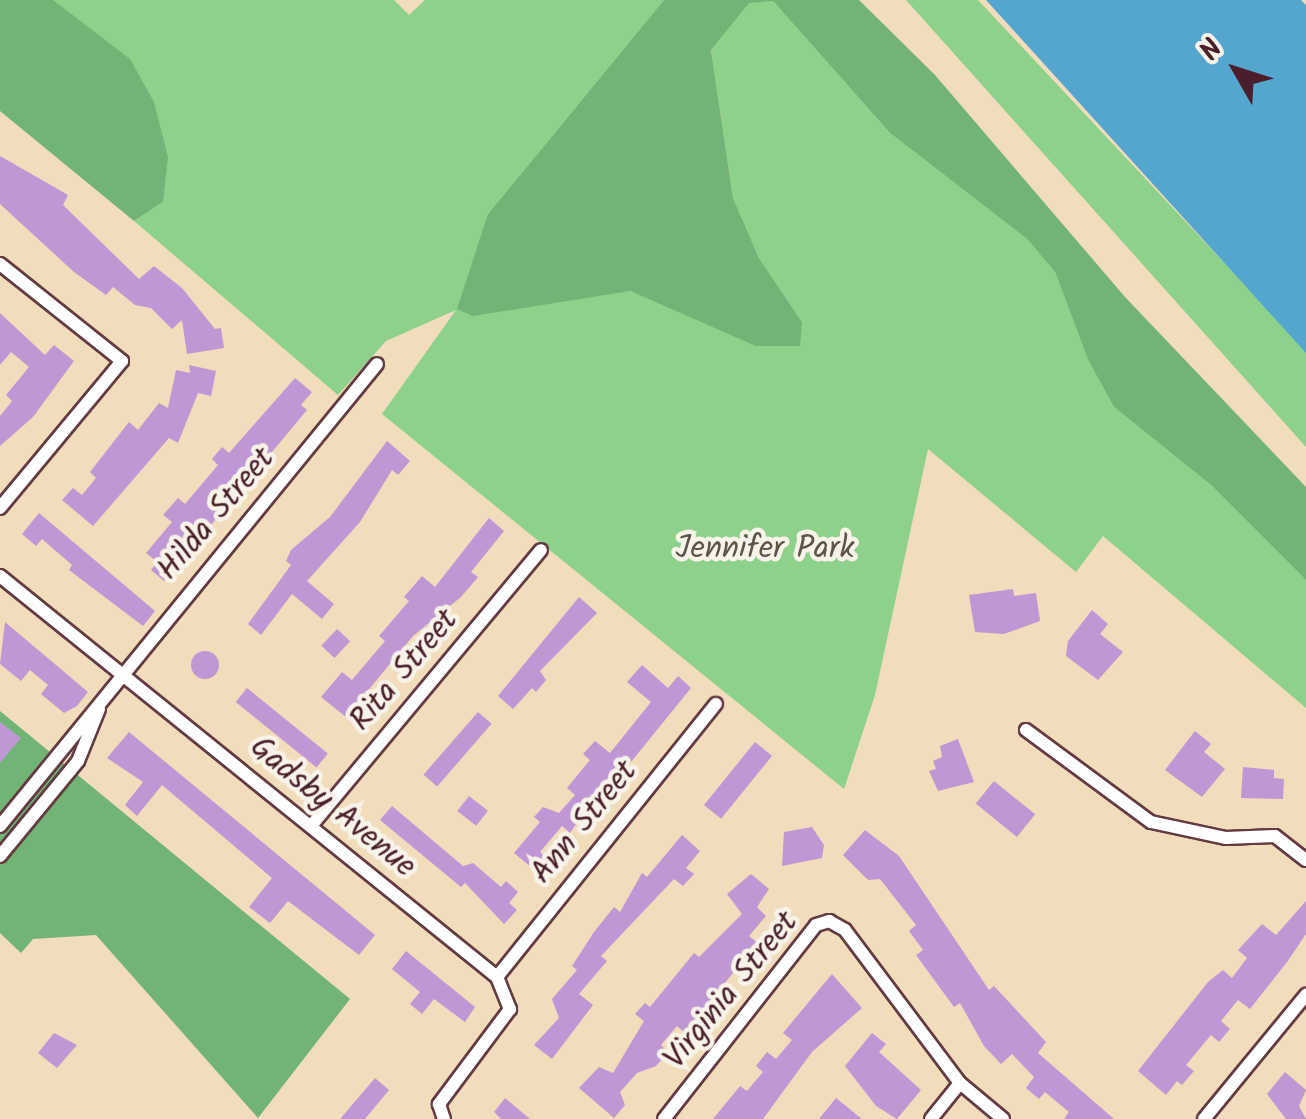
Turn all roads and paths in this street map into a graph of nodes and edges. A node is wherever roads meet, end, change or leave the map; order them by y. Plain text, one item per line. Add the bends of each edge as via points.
1 (0, 264) edge
2 (377, 364) dead end
3 (0, 508) edge
4 (541, 550) dead end
5 (0, 576) edge
6 (121, 674) junction
7 (100, 702) junction
8 (716, 704) dead end
9 (1026, 730) dead end
10 (0, 826) edge
11 (312, 826) junction
12 (0, 856) edge
13 (1306, 860) edge
14 (497, 977) junction
15 (1306, 994) edge
16 (960, 1083) junction
17 (1208, 1114) edge
18 (444, 1119) edge
19 (664, 1119) edge
20 (931, 1119) edge
21 (1004, 1119) edge
22 (1224, 1119) edge

1 - 3 street via 122,362
2 - 6 street, Hilda Street
4 - 11 street, Rita Street
5 - 6 street, Gadsby Avenue
6 - 7 street, Hilda Street
6 - 11 street, Gadsby Avenue
7 - 10 street, Hilda Street
7 - 12 street, Hilda Street via 78,760
8 - 14 street, Ann Street
9 - 13 street via 1151,822 1226,838 1275,836
11 - 14 street, Gadsby Avenue
14 - 18 street via 510,1009 438,1104
15 - 17 street
16 - 19 street, Virginia Street via 844,930 829,922 816,925
16 - 20 street
16 - 21 street, Virginia Street
17 - 22 street

